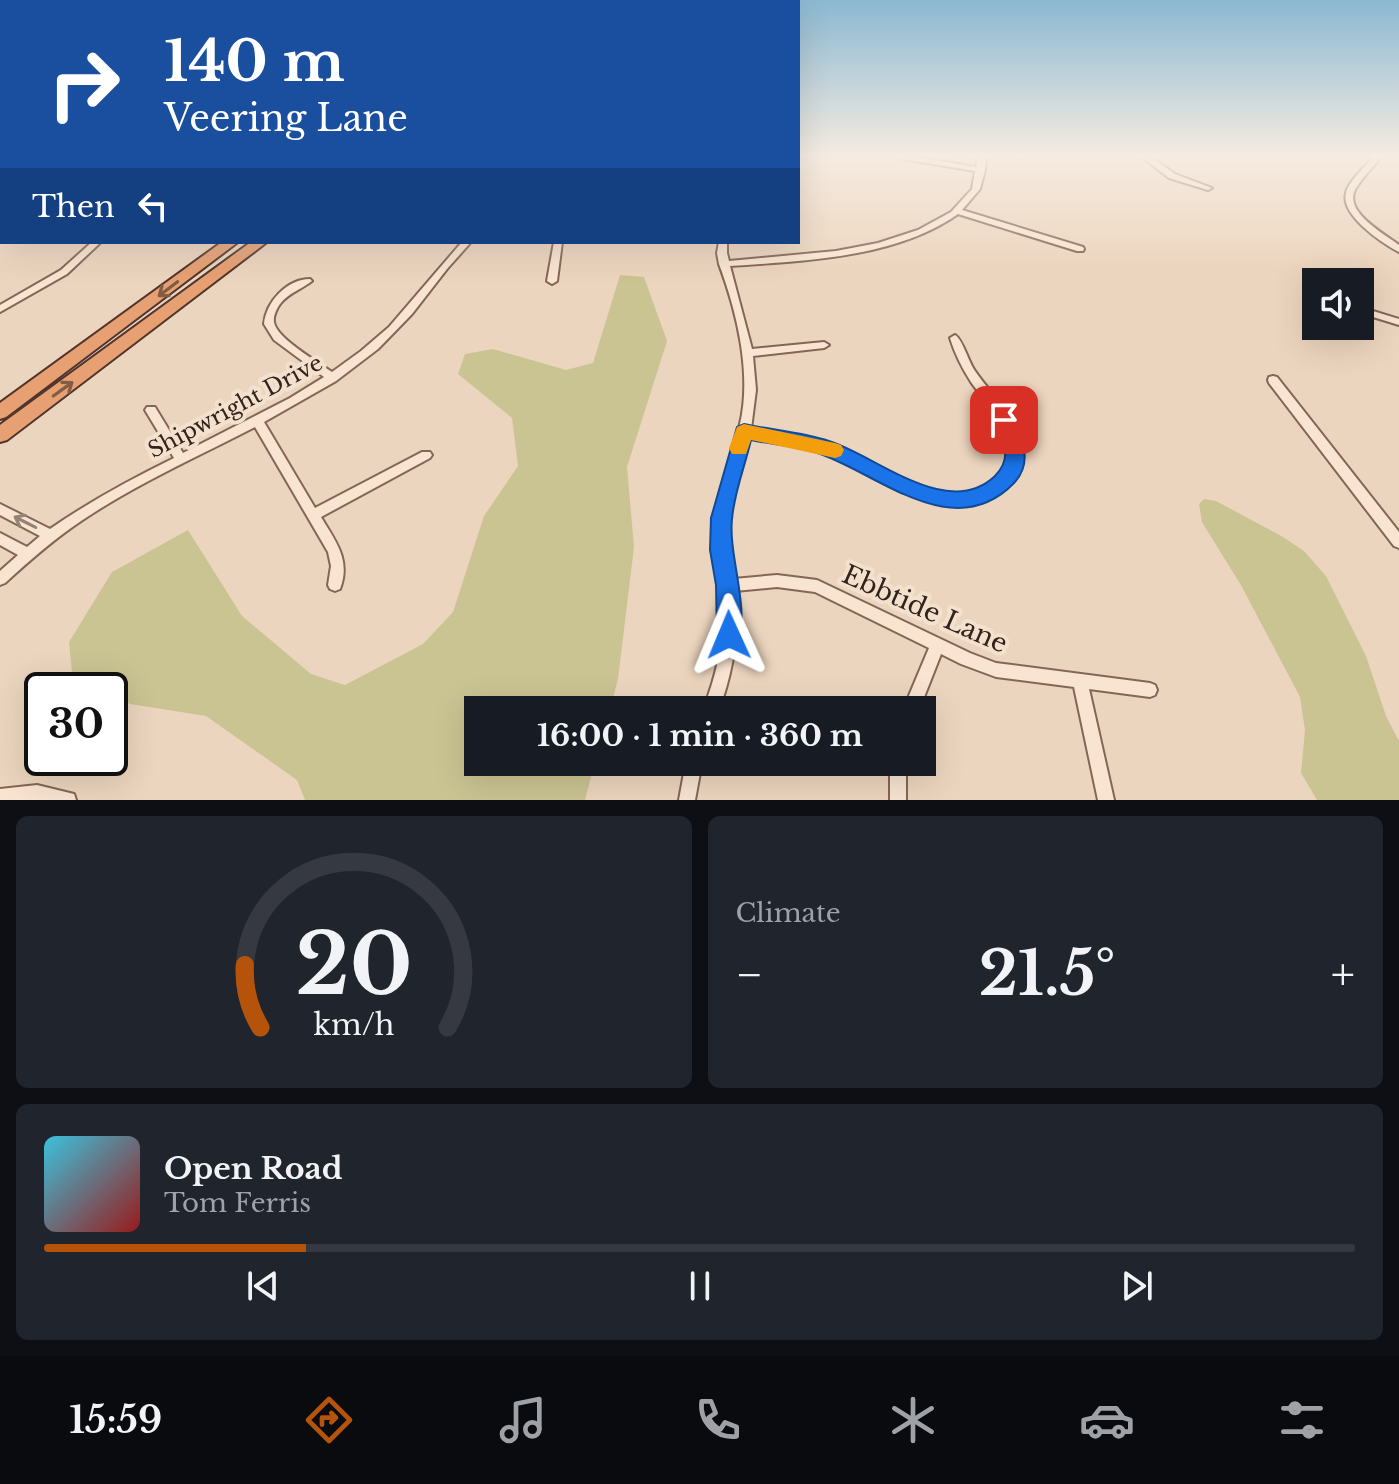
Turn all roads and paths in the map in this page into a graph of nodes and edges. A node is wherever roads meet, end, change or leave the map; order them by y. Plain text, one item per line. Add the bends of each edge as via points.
1 (972, 194) edge
2 (1350, 194) edge
3 (956, 211) junction
4 (95, 244) edge
5 (228, 244) edge
6 (257, 244) edge
7 (463, 244) edge
8 (558, 244) edge
9 (723, 244) edge
10 (1080, 249) dead end
11 (1399, 249) edge
12 (724, 264) junction
13 (307, 281) dead end
14 (552, 281) dead end
15 (0, 309) edge
16 (1374, 314) edge
17 (1399, 322) edge
18 (955, 338) dead end
19 (824, 345) dead end
20 (747, 353) junction
21 (332, 378) junction
22 (1273, 380) dead end
23 (151, 410) dead end
24 (0, 412) edge
25 (257, 420) junction
26 (744, 432) junction
27 (0, 435) edge
28 (426, 455) dead end
29 (180, 458) junction
30 (0, 509) edge
31 (314, 515) junction
32 (49, 535) junction
33 (0, 539) edge
34 (1399, 542) edge
35 (27, 553) junction
36 (0, 579) edge
37 (335, 585) dead end
38 (728, 585) junction
39 (937, 646) junction
40 (1080, 683) junction
41 (1150, 690) dead end
42 (715, 696) edge
43 (917, 696) edge
44 (691, 776) edge
45 (898, 776) edge
46 (0, 797) edge
47 (68, 800) edge
48 (687, 800) edge
49 (898, 800) edge
50 (1106, 800) edge

1 - 3 street
2 - 11 street via 1359,219
3 - 10 street
3 - 12 street via 922,232 878,247
4 - 15 street via 64,272
5 -> 24 highway
27 -> 6 highway
7 - 21 street, Shipwright Drive via 392,330
8 - 14 street
9 - 12 street
12 - 20 street
13 - 21 street via 282,295 269,324 278,338
16 - 17 street
18 - 26 street via 966,370 1015,444 1011,473 982,495 955,499 922,494 833,450
19 - 20 street
20 - 26 street via 751,381
21 - 25 street, Shipwright Drive
22 - 34 street
23 - 29 street
25 - 29 street, Shipwright Drive
25 - 31 street
26 - 38 street via 721,518
28 - 31 street
29 - 32 street, Shipwright Drive
32 -> 30 street
31 - 37 street via 336,558
32 - 35 street, Shipwright Drive
33 - 35 street
35 - 36 street, Shipwright Drive
38 - 39 street, Ebbtide Lane via 777,581 817,586
38 - 42 street via 727,655
39 - 40 street, Ebbtide Lane via 996,670
39 - 43 street
40 - 41 street, Ebbtide Lane
40 - 50 street
44 - 48 street
45 - 49 street
46 - 47 street via 37,793

